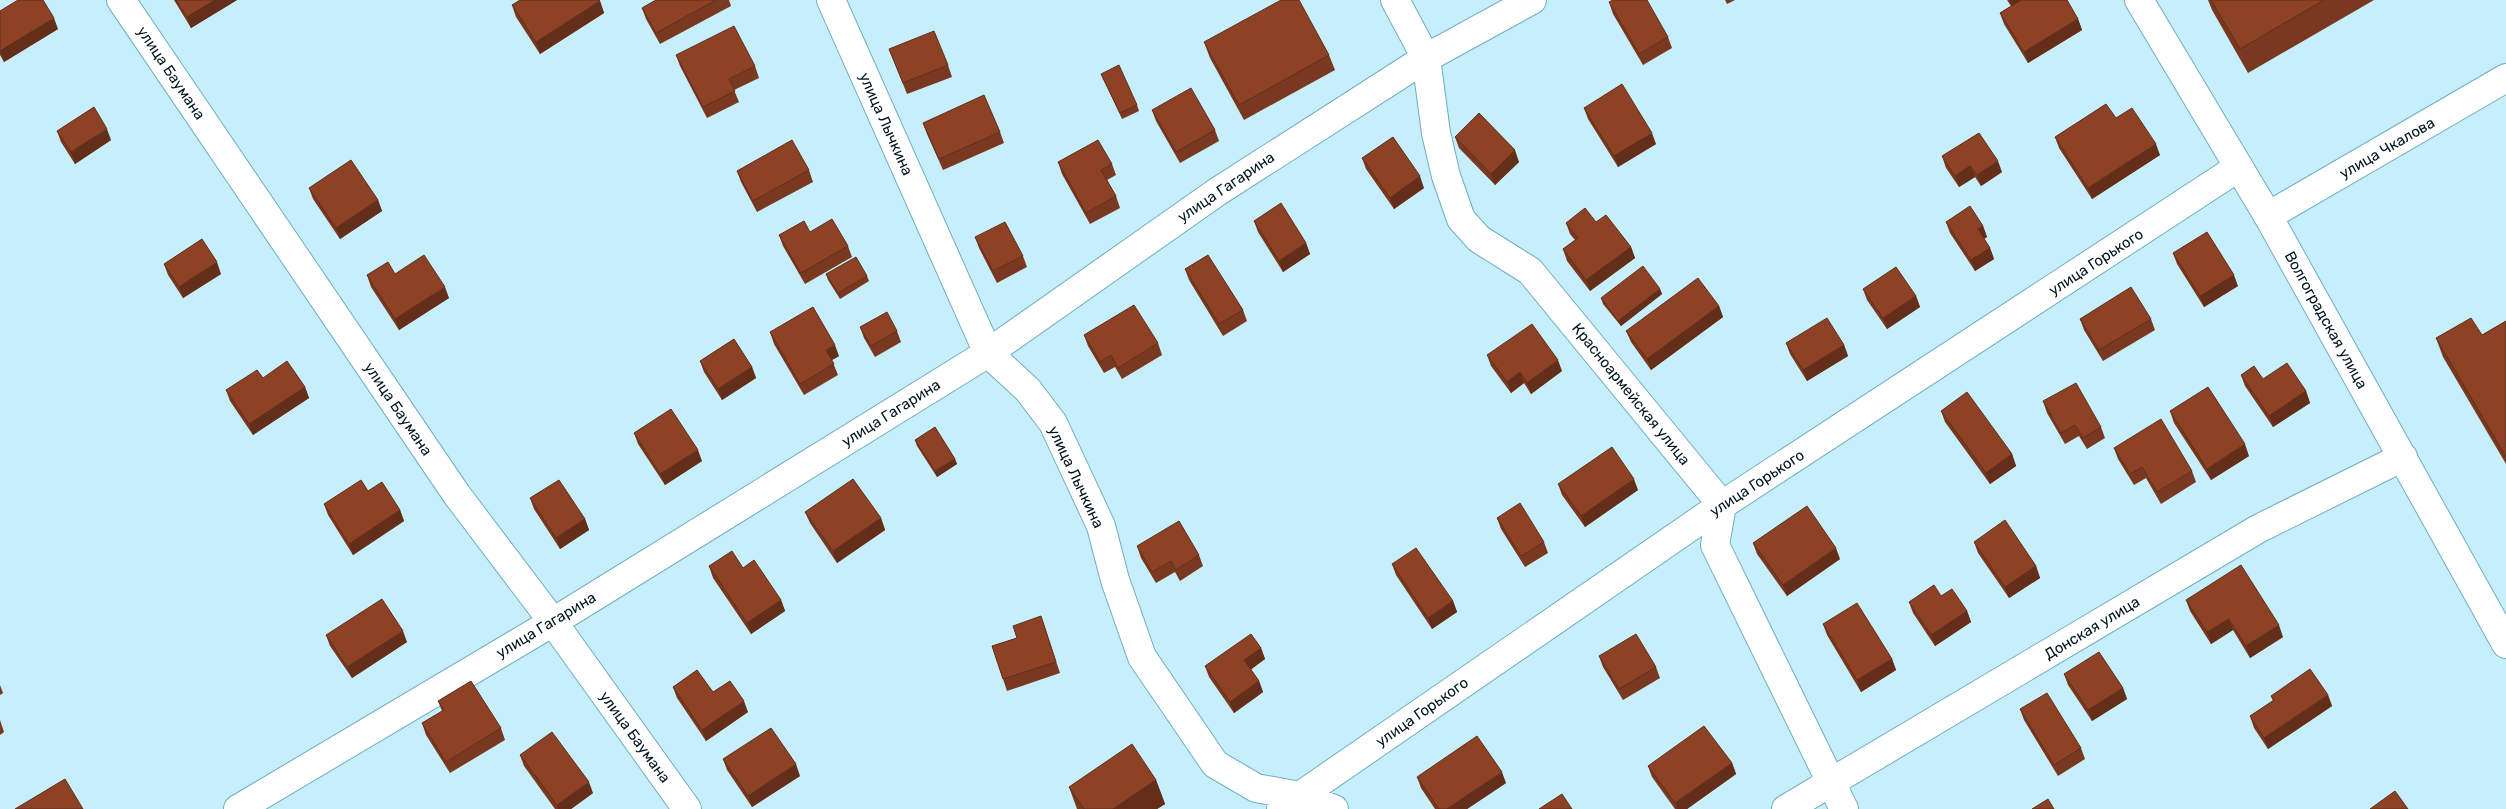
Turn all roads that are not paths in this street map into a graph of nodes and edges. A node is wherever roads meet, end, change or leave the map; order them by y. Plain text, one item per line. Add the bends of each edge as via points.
1 (121, 0) edge
2 (831, 0) edge
3 (1395, 0) edge
4 (1532, 0) edge
5 (2140, 0) edge
6 (1426, 58) junction
7 (2506, 78) edge
8 (2239, 167) junction
9 (2268, 216) junction
10 (988, 353) junction
11 (2403, 457) junction
12 (1722, 505) junction
13 (553, 622) junction
14 (2506, 644) edge
15 (1830, 783) junction
16 (1290, 802) edge
17 (238, 809) edge
18 (687, 809) edge
19 (1334, 809) edge
20 (1786, 809) edge
21 (1844, 809) edge

1 - 13 street, улица Баумана via 457,495
2 - 10 street, улица Лычкина
3 - 6 street, Красноармейская улица
4 - 6 street, улица Гагарина
5 - 8 street, Волгоградская улица
6 - 10 street, улица Гагарина via 1217,192
6 - 12 street, Красноармейская улица via 1436,133 1461,219 1479,239 1530,271
7 - 9 street, улица Чкалова
8 - 9 street, Волгоградская улица
8 - 12 street, улица Горького
9 - 11 street, Волгоградская улица
10 - 13 street, улица Гагарина
10 - 16 street, улица Лычкина via 1028,390 1053,423 1101,526 1115,580 1142,657 1215,764 1256,788
11 - 14 street, Волгоградская улица
11 - 15 street, Донская улица via 2258,529
12 - 15 street via 1715,545
12 - 16 street, улица Горького
13 - 17 street, улица Гагарина
13 - 18 street, улица Баумана
15 - 20 street, Донская улица
15 - 21 street
16 - 19 street, улица Лычкина

